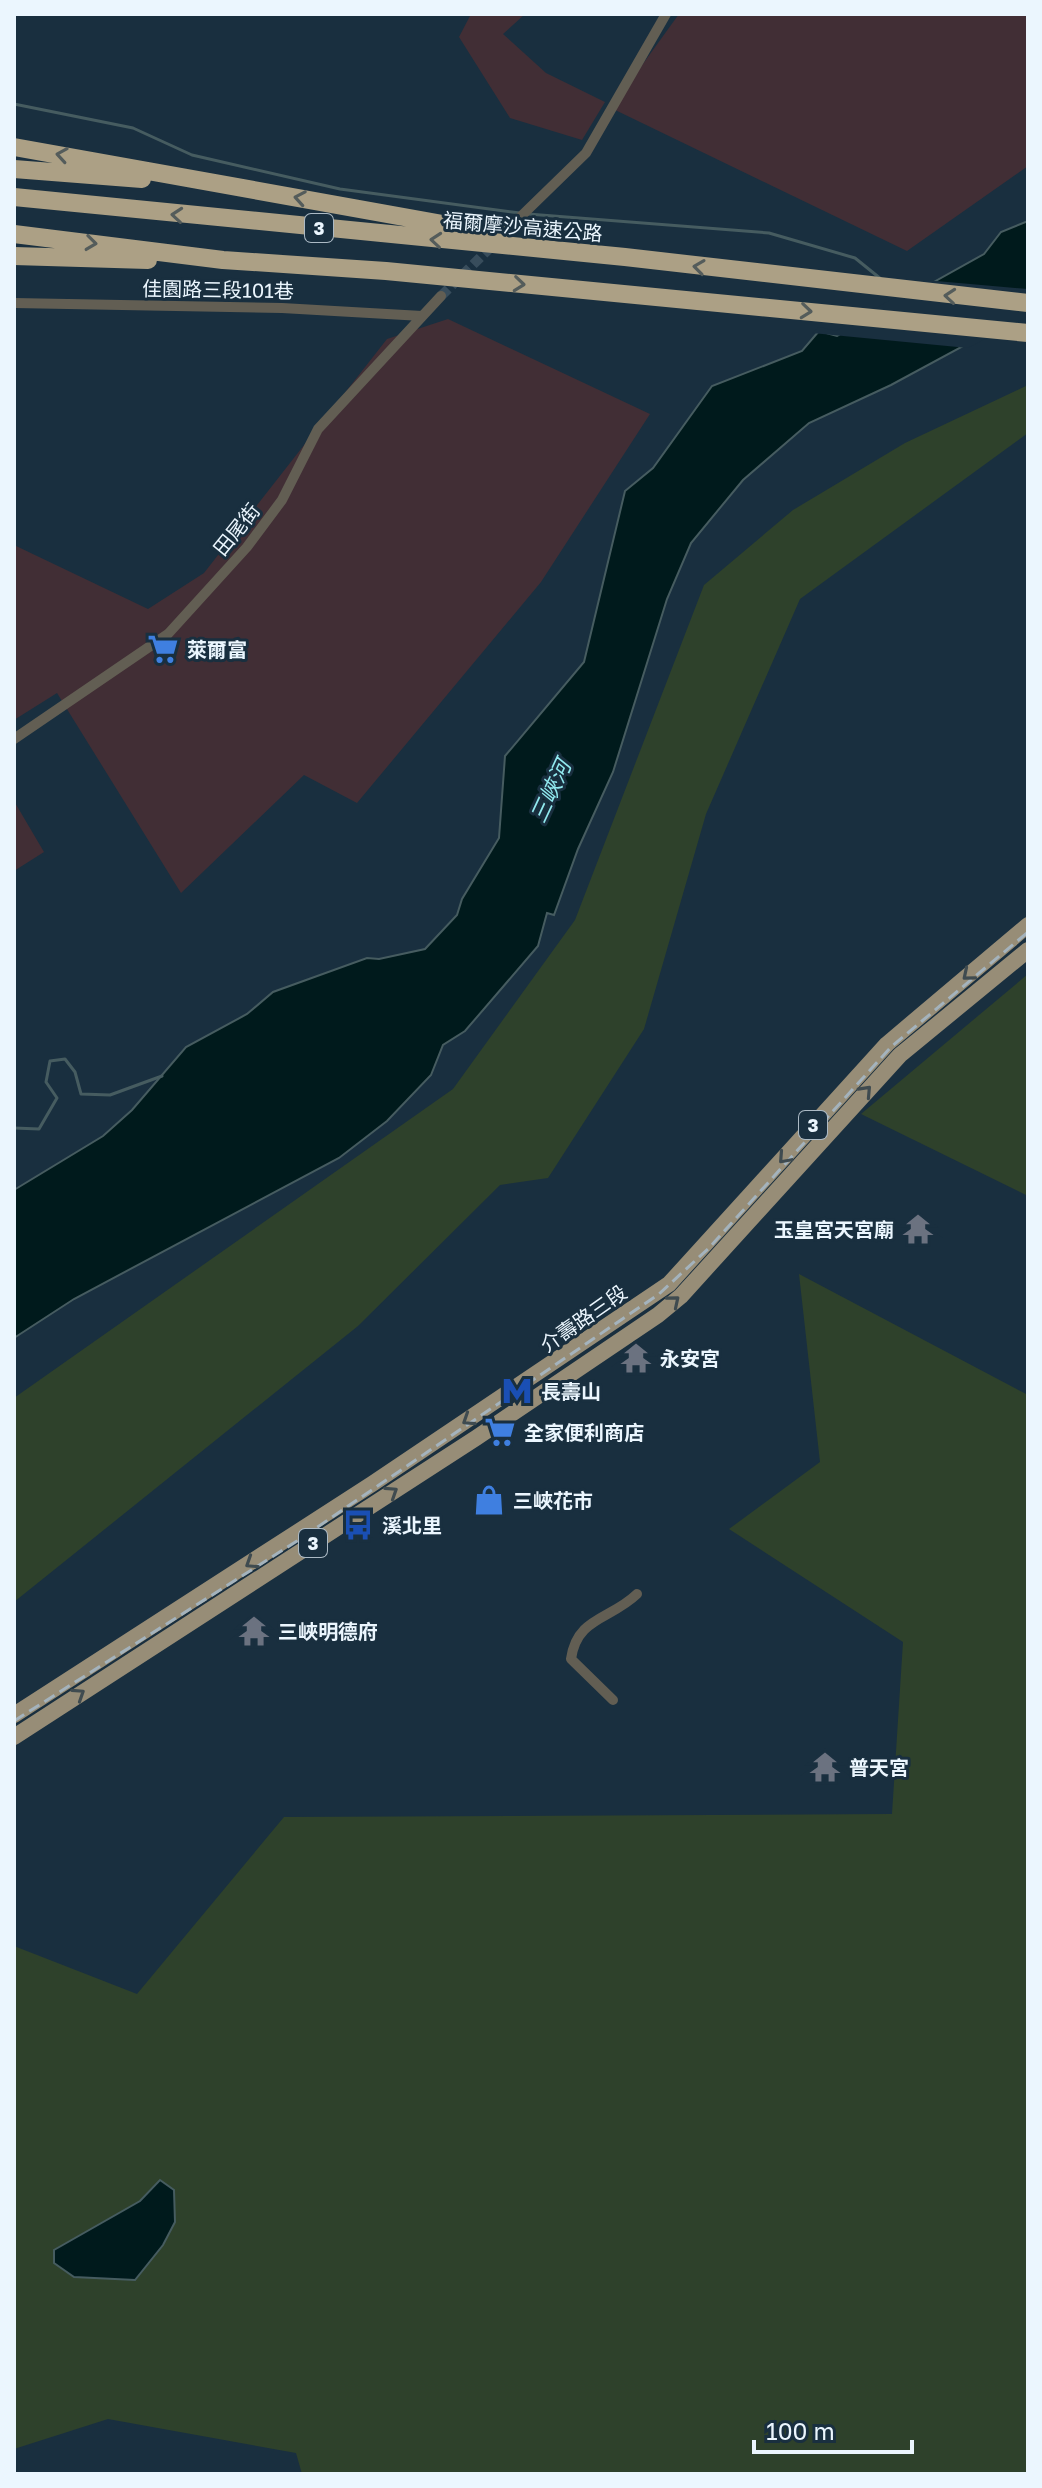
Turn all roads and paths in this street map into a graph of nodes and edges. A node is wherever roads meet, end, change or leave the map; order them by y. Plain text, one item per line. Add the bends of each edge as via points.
1 (666, 14) edge
2 (14, 147) edge
3 (14, 169) edge
4 (249, 189) junction
5 (14, 197) edge
6 (509, 228) dead end
7 (14, 234) edge
8 (14, 256) edge
9 (625, 257) junction
10 (223, 260) junction
11 (441, 296) tunnel mouth
12 (14, 303) edge
13 (1028, 303) edge
14 (422, 316) junction
15 (1028, 333) edge
16 (14, 739) edge
17 (1028, 925) edge
18 (1028, 950) edge
19 (637, 1594) dead end
20 (613, 1700) dead end
21 (14, 1715) edge
22 (14, 1737) edge

1 - 6 street via 586,153
4 -> 2 highway
3 - 4 highway
9 -> 4 highway
9 -> 5 highway, 福爾摩沙高速公路 / 3
7 -> 10 highway, 3
8 - 10 highway
13 -> 9 highway, 福爾摩沙高速公路 / 3
10 -> 15 highway, 3
11 - 14 street, 田尾街
12 - 14 street, 佳園路三段101巷
14 - 16 street, 田尾街 via 318,429 282,500 168,634
17 -> 21 main road, 介壽路三段 / 3 via 887,1044 669,1284
22 -> 18 main road, 介壽路三段 / 3 via 658,1315 900,1055
19 - 20 street via 621,1609 584,1626 573,1646 571,1659

